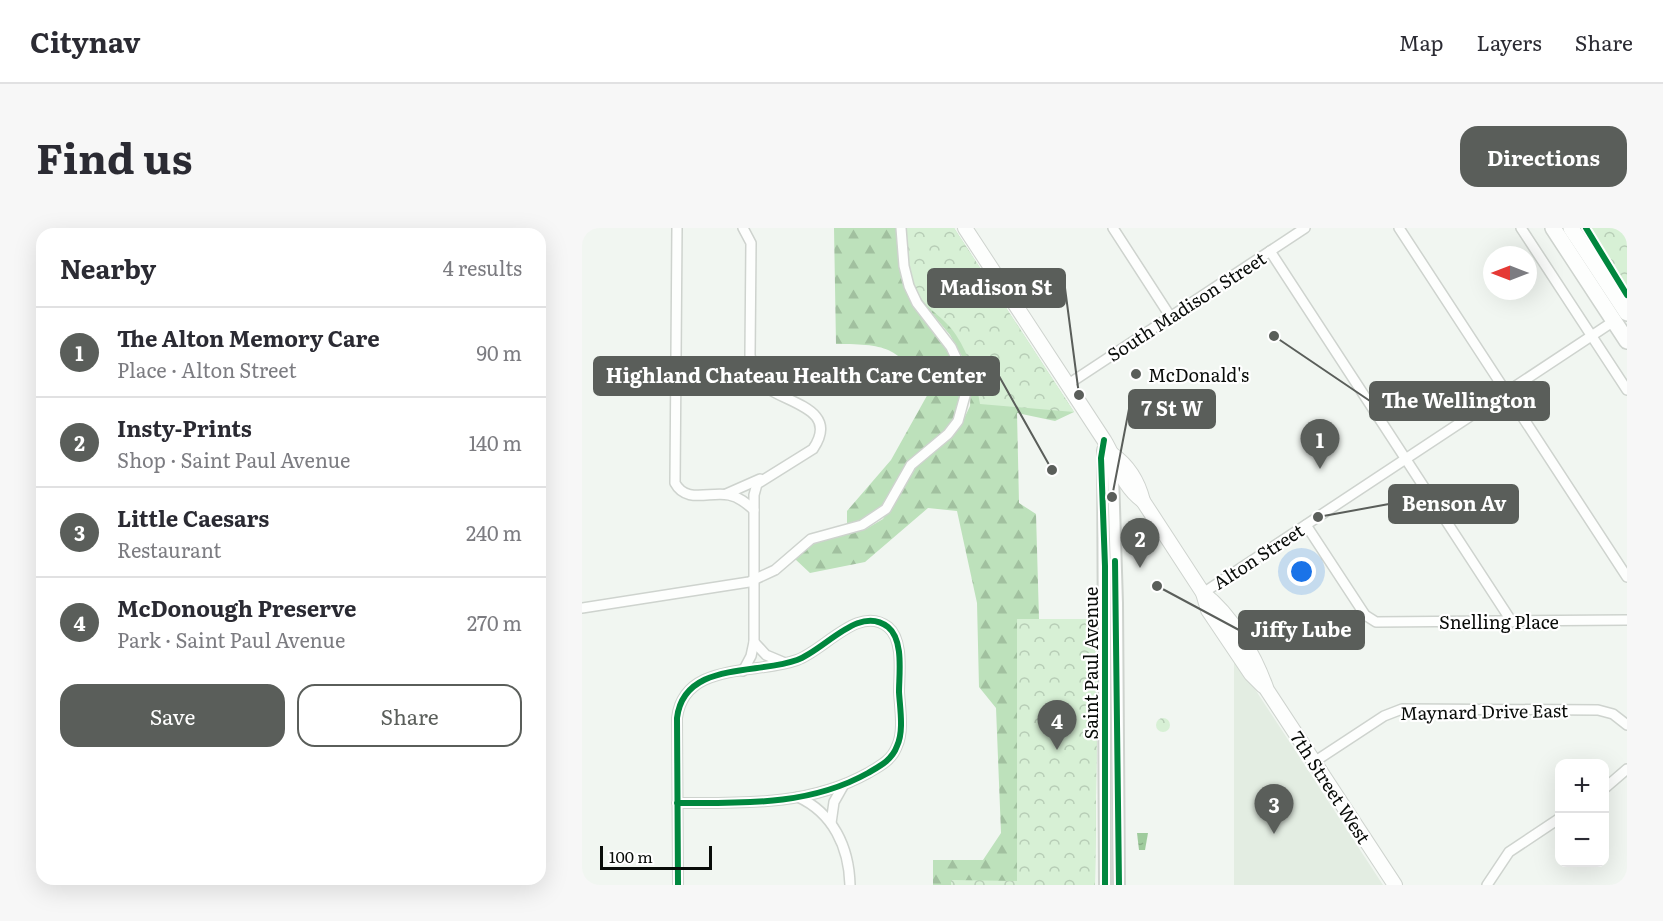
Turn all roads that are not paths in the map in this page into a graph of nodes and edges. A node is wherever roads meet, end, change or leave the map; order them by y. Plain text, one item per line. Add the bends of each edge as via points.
1 (677, 228) edge
2 (743, 228) edge
3 (901, 228) edge
4 (965, 228) edge
5 (1113, 228) edge
6 (1305, 228) edge
7 (1399, 228) edge
8 (1521, 228) edge
9 (1553, 228) edge
10 (1571, 228) edge
11 (1270, 251) junction
12 (1170, 316) junction
13 (1623, 319) edge
14 (1592, 336) junction
15 (1627, 341) edge
16 (1067, 385) junction
17 (1627, 390) edge
18 (1507, 393) junction
19 (1104, 441) junction
20 (1406, 459) junction
21 (764, 477) junction
22 (726, 494) junction
23 (754, 510) junction
24 (1306, 525) junction
25 (1627, 577) edge
26 (754, 580) junction
27 (1203, 593) junction
28 (582, 608) edge
29 (1627, 620) edge
30 (1512, 622) junction
31 (754, 642) junction
32 (787, 663) junction
33 (743, 671) junction
34 (1627, 725) edge
35 (1314, 762) junction
36 (1627, 769) edge
37 (1609, 785) edge
38 (843, 786) junction
39 (798, 797) junction
40 (677, 803) junction
41 (1555, 821) edge
42 (831, 823) junction
43 (678, 885) edge
44 (849, 885) edge
45 (1105, 885) edge
46 (1119, 885) edge
47 (1395, 885) edge
48 (1487, 885) edge

1 - 22 street via 674,479 690,495
2 - 21 street via 752,249 753,367 762,384 818,417 820,428 813,449
3 - 26 street via 904,266 913,295 951,347 964,375 966,392 961,415 948,434 911,465 879,516 862,525 811,539 775,570
4 - 16 main road, 7th Street West
5 - 12 street
6 - 11 street, South Madison Street
7 - 18 street
8 - 14 street
9 - 13 highway
10 - 13 highway via 1597,267
11 - 12 street, South Madison Street
11 - 20 street
12 - 16 street, South Madison Street
13 - 14 street, Alton Street
13 - 15 highway
14 - 17 street
14 - 18 street, Alton Street
16 - 19 main road, 7th Street West
18 - 20 street, Alton Street
18 - 25 street
19 - 27 main road, 7th Street West via 1116,470 1130,491 1143,501
19 - 45 street, Saint Paul Avenue via 1101,458
19 - 46 street, Saint Paul Avenue via 1113,475
20 - 24 street, Alton Street
20 - 30 street
21 - 22 street
21 - 23 street via 756,484
22 - 23 street
23 - 26 street
24 - 27 street, Alton Street
24 - 30 street, Snelling Place via 1370,619 1376,622
26 - 28 street
26 - 31 street
27 - 35 main road, 7th Street West via 1216,603 1252,656 1267,690
29 - 30 street, Snelling Place
31 - 32 street via 766,655
31 - 33 street
32 - 33 street
32 - 38 street via 820,649 850,624 858,622 880,623 895,638 900,733 897,746 882,765
33 - 40 street via 698,681 681,699 677,718
34 - 35 street, Maynard Drive East via 1613,714 1598,710 1402,709 1384,716
35 - 47 main road, 7th Street West
36 - 37 street
38 - 39 street
38 - 42 street via 834,802
39 - 40 street via 744,803
39 - 42 street via 814,804
40 - 43 street
41 - 48 street via 1507,854
42 - 44 street via 845,852

